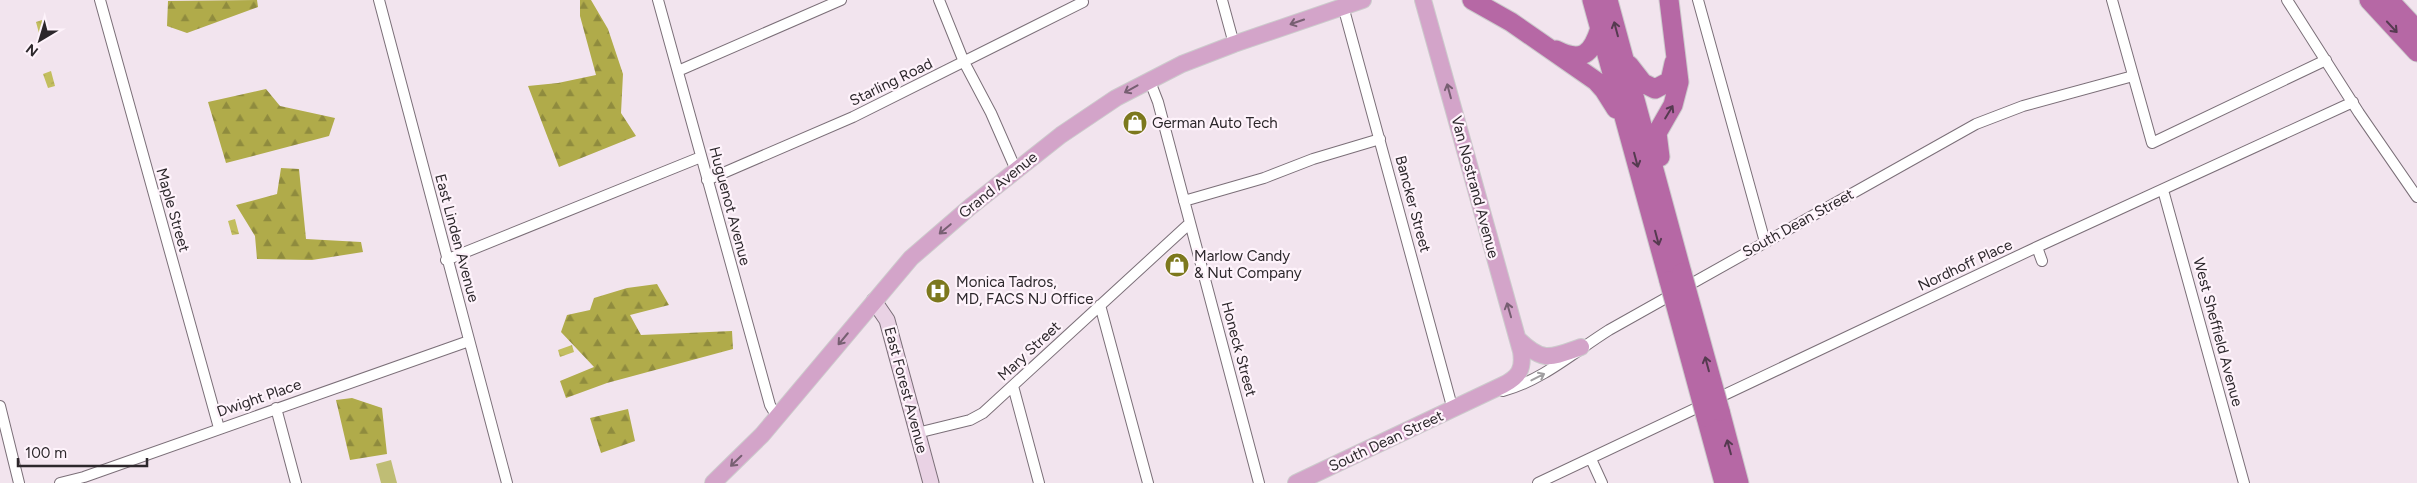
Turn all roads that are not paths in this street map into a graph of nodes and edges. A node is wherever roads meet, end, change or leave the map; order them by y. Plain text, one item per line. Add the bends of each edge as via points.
1 (100, 0) edge
2 (379, 0) edge
3 (658, 0) edge
4 (841, 0) edge
5 (939, 0) edge
6 (1222, 0) edge
7 (1364, 0) edge
8 (1423, 0) edge
9 (1472, 0) edge
10 (1493, 0) edge
11 (1592, 0) edge
12 (1608, 0) edge
13 (1669, 0) edge
14 (1698, 0) edge
15 (2112, 0) edge
16 (2287, 0) edge
17 (2368, 0) edge
18 (2389, 0) edge
19 (2406, 0) edge
20 (1083, 2) dead end
21 (1343, 6) junction
22 (2417, 12) edge
23 (1511, 22) junction
24 (1600, 28) junction
25 (2417, 30) edge
26 (1234, 44) junction
27 (1544, 44) junction
28 (2417, 52) edge
29 (1675, 57) junction
30 (1624, 58) junction
31 (2326, 60) junction
32 (964, 62) junction
33 (678, 71) junction
34 (2133, 76) junction
35 (1149, 80) junction
36 (2353, 102) junction
37 (1628, 130) junction
38 (1380, 139) junction
39 (701, 157) junction
40 (1016, 170) junction
41 (707, 180) junction
42 (2163, 190) junction
43 (2417, 197) edge
44 (1184, 201) junction
45 (1665, 210) junction
46 (1190, 223) junction
47 (1765, 242) junction
48 (2037, 247) junction
49 (446, 260) junction
50 (2042, 261) dead end
51 (1676, 277) junction
52 (874, 301) junction
53 (1100, 305) junction
54 (1518, 339) junction
55 (469, 341) junction
56 (1581, 347) junction
57 (1519, 374) joint
58 (1013, 386) junction
59 (1476, 398) junction
60 (0, 406) edge
61 (276, 408) junction
62 (1453, 410) junction
63 (1713, 414) junction
64 (777, 418) junction
65 (219, 428) junction
66 (918, 433) junction
67 (1591, 459) junction
68 (85, 480) edge
69 (19, 483) edge
70 (60, 483) edge
71 (296, 483) edge
72 (507, 483) edge
73 (714, 483) edge
74 (931, 483) edge
75 (1039, 483) edge
76 (1148, 483) edge
77 (1258, 483) edge
78 (1296, 483) edge
79 (1538, 483) edge
80 (1602, 483) edge
81 (1724, 483) edge
82 (1739, 483) edge
83 (2244, 483) edge

1 - 65 street, Maple Street
2 - 49 street, East Linden Avenue
3 - 33 street, Huguenot Avenue
4 - 33 street
5 - 32 street
6 - 26 street
7 - 21 main road, Grand Avenue
54 -> 8 main road, Van Nostrand Avenue
9 - 23 highway
10 - 23 highway
11 - 24 highway
30 -> 12 highway
13 - 29 highway
14 - 47 street
15 - 34 street
16 - 31 street
17 -> 28 highway
18 - 25 highway
19 - 22 highway
20 - 32 street, Starling Road
21 -> 26 main road, Grand Avenue
21 - 38 street, Bancker Street
23 - 27 highway
24 - 27 highway via 1594,45 1581,56 1567,56
24 - 37 highway
26 - 35 main road, Grand Avenue
27 - 37 highway via 1600,85
29 - 30 highway via 1670,81 1655,89 1643,83
45 -> 29 highway via 1658,134 1678,91 1680,72
30 - 45 highway
31 - 34 street via 2152,143
31 - 36 street
32 - 40 street via 991,112
32 - 41 street, Starling Road via 853,117
33 - 39 street, Huguenot Avenue
34 - 47 street, South Dean Street via 2023,106 1976,124
35 -> 40 main road, Grand Avenue via 1094,111
35 - 44 street, Honeck Street via 1158,102
36 - 42 street, Nordhoff Place
36 - 43 street
37 -> 51 highway
38 - 44 street
38 - 62 street, Bancker Street
39 - 41 street, Huguenot Avenue
39 - 49 street
40 -> 52 main road, Grand Avenue via 922,248
41 - 64 street, Huguenot Avenue via 770,405
42 - 48 street, Nordhoff Place
42 - 83 street, West Sheffield Avenue
44 - 46 street, Honeck Street
45 - 51 highway
46 - 53 street, Mary Street
46 - 77 street, Honeck Street
47 - 56 street, South Dean Street
48 - 50 street
48 - 67 street, Nordhoff Place
49 - 55 street, East Linden Avenue
51 - 63 highway, bridge
52 -> 64 main road, Grand Avenue
52 - 66 street, East Forest Avenue via 887,320
53 - 58 street, Mary Street
53 - 76 street
54 - 56 main road via 1534,354 1545,357
54 - 57 main road, Van Nostrand Avenue via 1522,358
55 - 61 street, Dwight Place
55 - 72 street, East Linden Avenue
59 -> 56 street, South Dean Street via 1518,386 1558,366
57 - 59 main road, South Dean Street
58 - 66 street, Mary Street via 975,418
58 - 75 street
59 - 62 main road, South Dean Street
60 - 69 street
61 - 65 street, Dwight Place
61 - 71 street
62 - 78 main road, South Dean Street
63 - 81 highway
82 -> 63 highway
64 -> 73 main road, Grand Avenue
65 - 68 street, Dwight Place
66 - 74 street, East Forest Avenue
67 - 79 street, Nordhoff Place
67 - 80 street
68 - 70 street, Dwight Place

